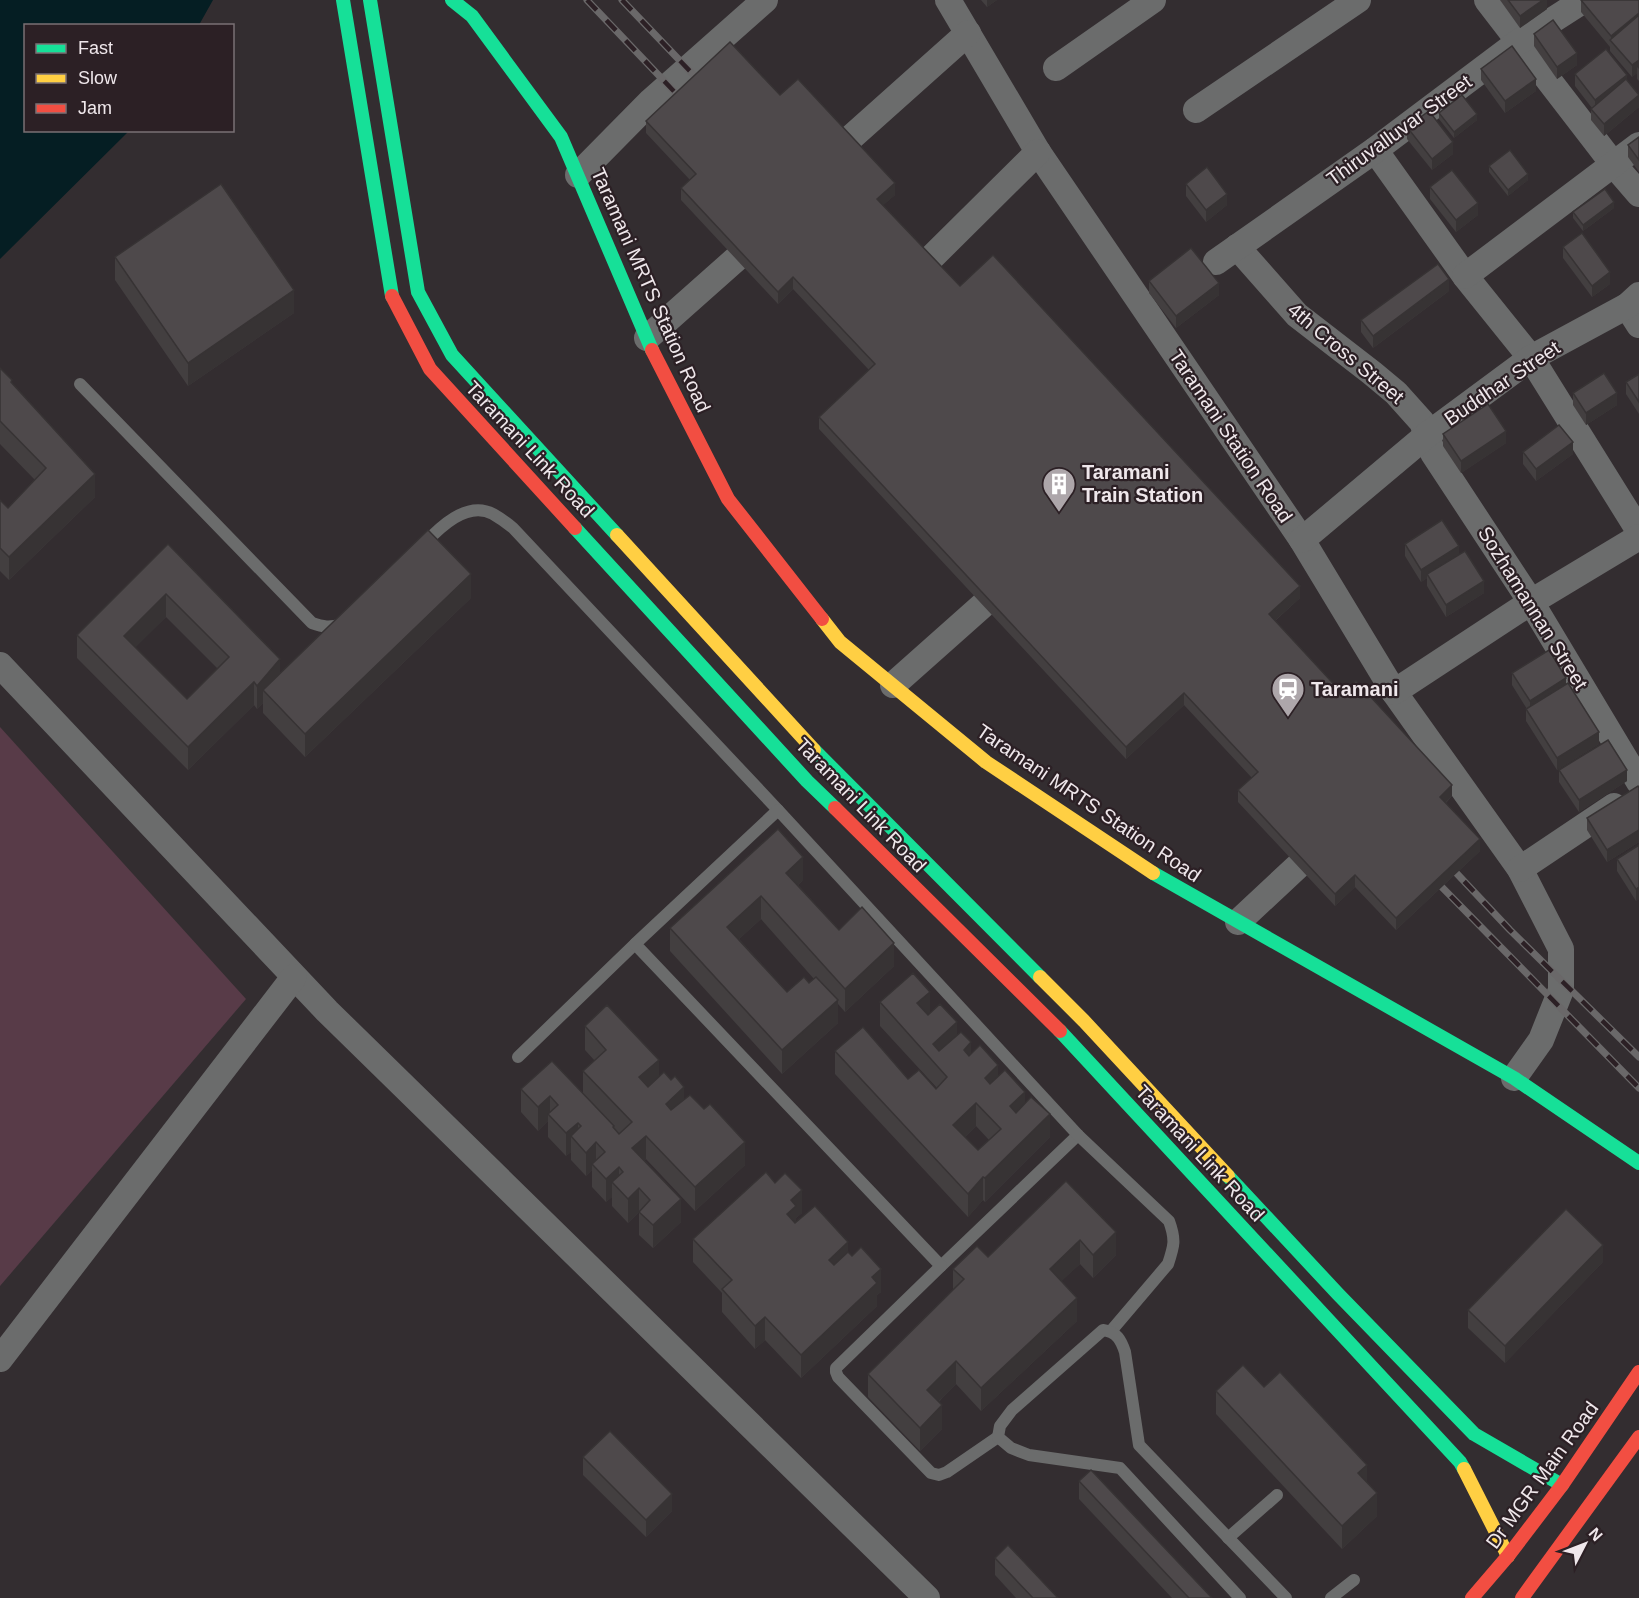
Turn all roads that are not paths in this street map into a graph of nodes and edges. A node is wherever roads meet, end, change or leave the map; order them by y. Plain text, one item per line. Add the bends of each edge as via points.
1 (343, 0) edge
2 (370, 0) edge
3 (452, 0) edge
4 (765, 0) edge
5 (948, 0) edge
6 (1153, 0) edge
7 (1358, 0) edge
8 (1487, 0) edge
9 (1584, 0) edge
10 (968, 33) junction
11 (1520, 42) junction
12 (1056, 68) dead end
13 (1196, 110) dead end
14 (846, 142) edge
15 (1639, 145) edge
16 (1375, 150) junction
17 (1038, 152) junction
18 (1614, 165) junction
19 (578, 175) junction
20 (1639, 194) edge
21 (1237, 247) junction
22 (736, 259) edge
23 (1216, 262) dead end
24 (926, 263) edge
25 (1466, 276) junction
26 (1635, 309) edge
27 (647, 338) junction
28 (1531, 358) junction
29 (80, 384) dead end
30 (1427, 435) junction
31 (1639, 531) edge
32 (1639, 537) edge
33 (1302, 540) junction
34 (415, 554) edge
35 (1531, 602) junction
36 (983, 605) edge
37 (353, 617) edge
38 (0, 665) edge
39 (893, 685) junction
40 (1394, 692) junction
41 (1638, 777) edge
42 (778, 810) junction
43 (1298, 866) edge
44 (1520, 869) junction
45 (1238, 922) junction
46 (634, 944) junction
47 (294, 977) junction
48 (518, 1058) dead end
49 (1514, 1078) junction
50 (1078, 1135) junction
51 (1639, 1163) edge
52 (941, 1266) junction
53 (1111, 1331) junction
54 (0, 1359) edge
55 (1639, 1372) edge
56 (998, 1437) junction
57 (1639, 1437) edge
58 (1562, 1485) junction
59 (1277, 1495) dead end
60 (1228, 1538) junction
61 (1508, 1556) junction
62 (1354, 1580) dead end
63 (927, 1598) edge
64 (1240, 1598) edge
65 (1286, 1598) edge
66 (1331, 1598) edge
67 (1472, 1598) edge
68 (1522, 1598) edge

1 - 61 street, Taramani Link Road via 392,296 430,369 807,780 1067,1038 1460,1462
2 - 58 street, Taramani Link Road via 418,292 452,356 825,762 1084,1021 1474,1434
3 - 19 street, Taramani MRTS Station Road via 472,16 561,137
4 - 19 street via 651,101
5 - 10 street, Taramani Station Road
6 - 12 street
7 - 13 street
8 - 11 street
9 - 11 street, Thiruvalluvar Street
10 - 14 street
10 - 17 street, Taramani Station Road
11 - 16 street, Thiruvalluvar Street
11 - 18 street
15 - 18 street
16 - 21 street, Thiruvalluvar Street
16 - 25 street
17 - 24 street
17 - 33 street, Taramani Station Road
18 - 20 street
18 - 25 street
19 - 27 street, Taramani MRTS Station Road
21 - 23 street, Thiruvalluvar Street
21 - 30 street, 4th Cross Street via 1297,315 1396,393 1422,422
22 - 27 street
25 - 28 street
26 - 28 street, Buddhar Street
27 - 39 street, Taramani MRTS Station Road via 728,498 840,642
28 - 30 street, Buddhar Street
28 - 31 street
29 - 37 lane via 312,623 334,627
30 - 33 street, Buddhar Street
30 - 35 street, Sozhamannan Street via 1433,453
32 - 35 street
33 - 40 street, Taramani Station Road
34 - 42 lane via 438,530 458,516 476,510 491,513 513,528
35 - 40 street
35 - 41 street, Sozhamannan Street
36 - 39 street
38 - 47 street
39 - 45 street, Taramani MRTS Station Road via 986,762 1153,873
40 - 44 street, Taramani Station Road
41 - 44 street
42 - 46 lane
42 - 50 lane
43 - 45 street
44 - 49 street, Taramani Station Road via 1561,949 1561,990 1541,1040
45 - 49 street, Taramani MRTS Station Road
46 - 48 lane
46 - 52 lane
47 - 54 street
47 - 63 street
49 - 51 street, Taramani MRTS Station Road
50 - 52 lane
50 - 53 lane via 1169,1221 1174,1236 1168,1264
52 - 56 lane via 836,1372 931,1473 947,1472
53 - 56 lane via 1103,1330 1012,1410 1000,1426
53 - 60 lane via 1121,1340 1125,1352 1139,1445
55 - 58 street, Dr MGR Main Road
56 - 64 lane via 1011,1449 1029,1455 1120,1468
57 - 68 street
58 - 61 street, Dr MGR Main Road
59 - 60 lane
60 - 65 lane
61 - 67 street, Dr MGR Main Road
62 - 66 lane

